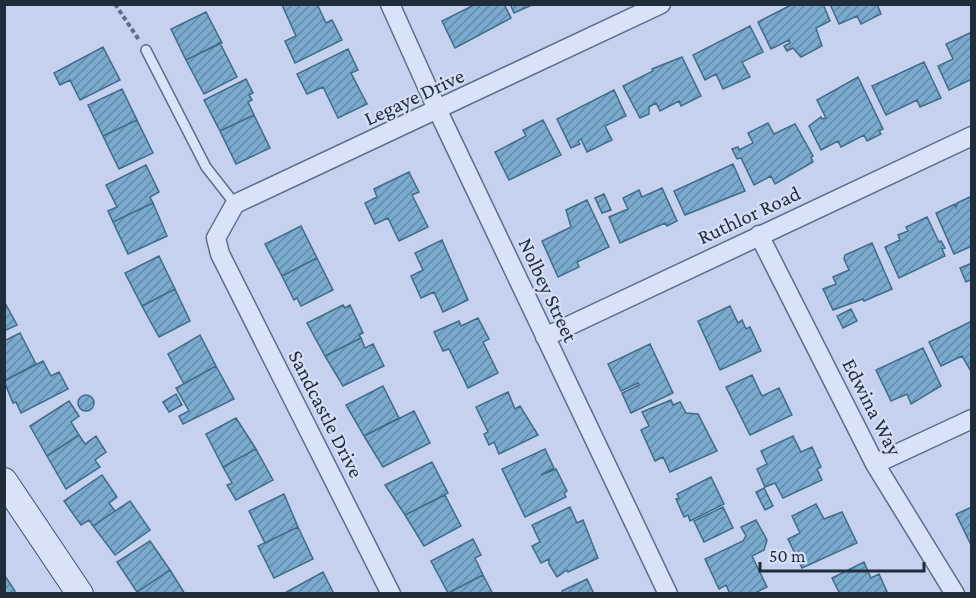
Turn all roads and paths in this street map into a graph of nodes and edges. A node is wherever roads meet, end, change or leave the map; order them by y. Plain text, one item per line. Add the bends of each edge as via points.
1 (115, 4) edge
2 (390, 4) edge
3 (661, 4) edge
4 (146, 50) joint
5 (438, 111) junction
6 (972, 136) edge
7 (236, 204) junction
8 (759, 235) junction
9 (545, 337) junction
10 (972, 419) edge
11 (875, 464) junction
12 (4, 481) edge
13 (80, 594) edge
14 (391, 594) edge
15 (668, 594) edge
16 (955, 594) edge

1 - 4 path
2 - 5 street, Nolbey Street
3 - 5 street, Legaye Drive
4 - 7 lane via 206,167
5 - 7 street, Legaye Drive
5 - 9 street, Nolbey Street
6 - 8 street, Ruthlor Road
7 - 14 street, Sandcastle Drive via 216,238 220,254
8 - 9 street, Ruthlor Road
8 - 11 street, Edwina Way
9 - 15 street, Nolbey Street
10 - 11 street
11 - 16 street, Edwina Way
12 - 13 street

